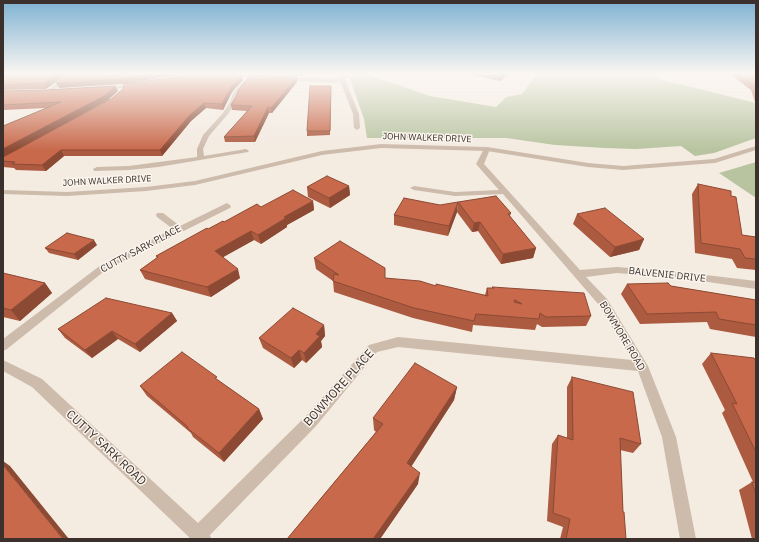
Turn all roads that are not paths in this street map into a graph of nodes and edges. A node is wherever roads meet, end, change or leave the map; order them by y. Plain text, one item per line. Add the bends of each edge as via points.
1 (234, 99) edge
2 (350, 99) edge
3 (357, 128) dead end
4 (756, 148) edge
5 (486, 149) junction
6 (246, 151) dead end
7 (201, 159) junction
8 (97, 169) dead end
9 (414, 188) dead end
10 (3, 192) edge
11 (504, 192) junction
12 (227, 206) dead end
13 (160, 215) dead end
14 (179, 229) junction
15 (577, 274) junction
16 (756, 285) edge
17 (3, 346) edge
18 (3, 365) edge
19 (642, 366) junction
20 (201, 537) edge
21 (688, 539) edge

1 - 7 street via 206,134 200,149
2 - 3 street via 356,114
4 - 5 street, JOHN WALKER DRIVE via 715,161 623,168
5 - 10 street, JOHN WALKER DRIVE via 402,146 346,149 195,183 66,194
5 - 11 street, BOWMORE ROAD via 480,164
6 - 7 street
7 - 8 street via 129,168
9 - 11 street via 456,194
11 - 15 street, BOWMORE ROAD
12 - 14 street, CUTTY SARK PLACE
13 - 14 street
14 - 17 street, CUTTY SARK PLACE via 104,266
15 - 16 street, BALVENIE DRIVE via 617,270
15 - 19 street, BOWMORE ROAD via 603,302
18 - 20 street, CUTTY SARK ROAD via 37,383
19 - 20 street, BOWMORE PLACE via 398,342 373,348 311,421
19 - 21 street, BOWMORE ROAD via 669,437

